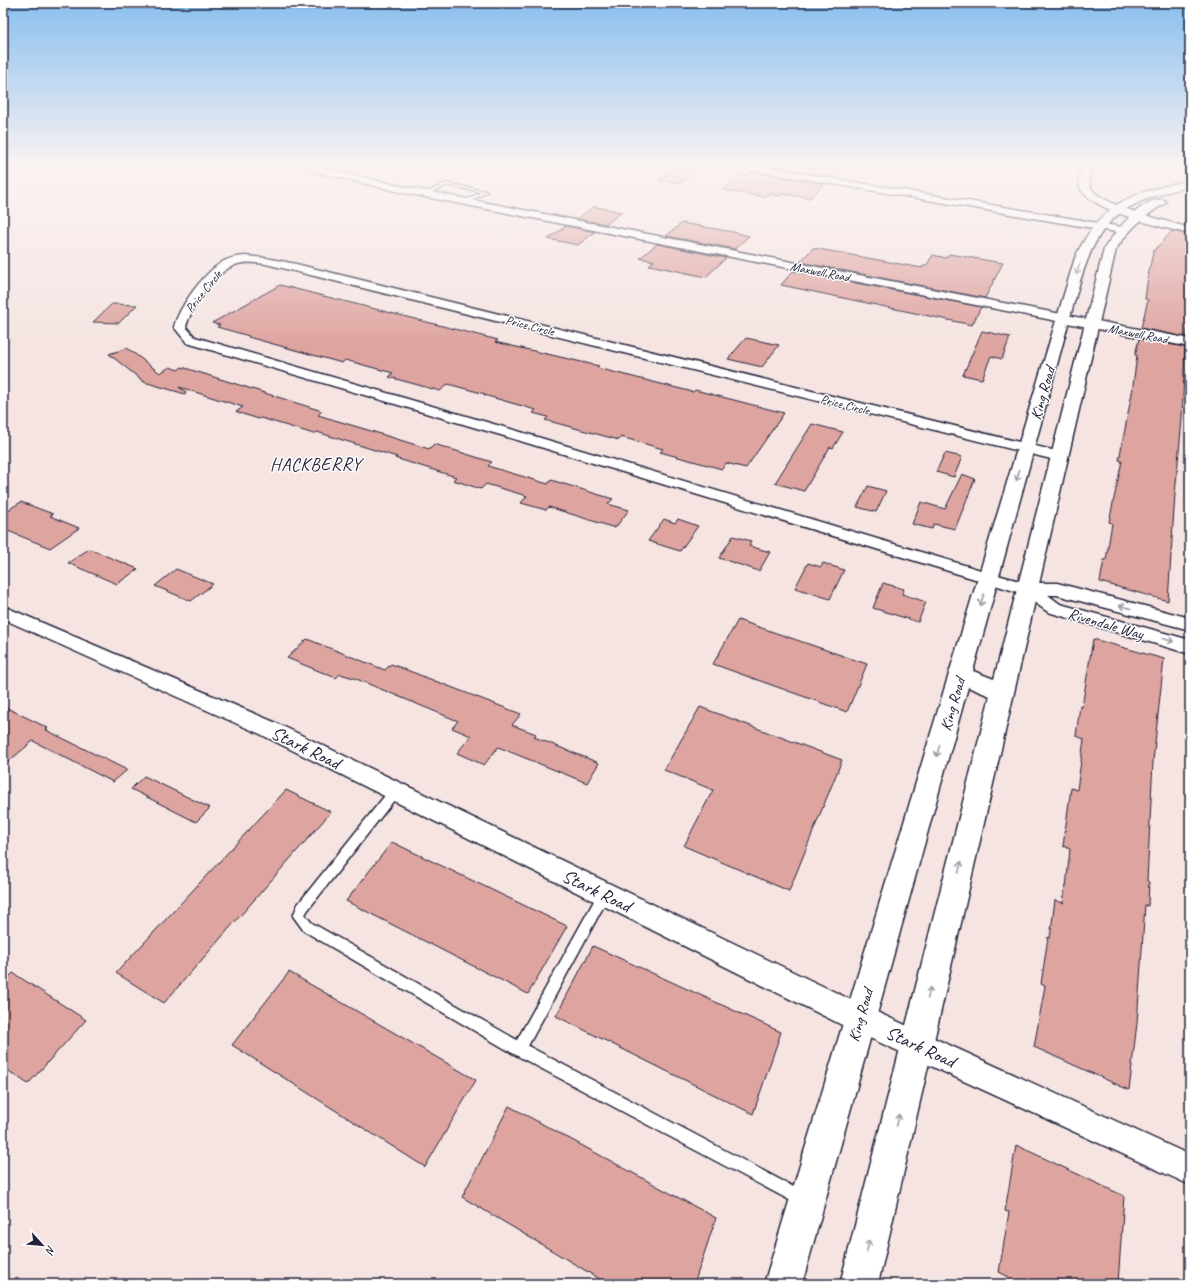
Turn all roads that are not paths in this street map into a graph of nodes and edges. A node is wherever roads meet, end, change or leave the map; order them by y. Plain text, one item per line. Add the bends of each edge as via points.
1 (585, 225) edge
2 (1113, 225) edge
3 (1117, 225) edge
4 (1152, 225) edge
5 (1190, 231) edge
6 (1063, 318) junction
7 (1091, 323) junction
8 (1190, 343) edge
9 (1026, 449) junction
10 (1059, 456) junction
11 (988, 578) junction
12 (1027, 588) junction
13 (3, 612) edge
14 (1190, 624) edge
15 (1190, 647) edge
16 (960, 675) junction
17 (1002, 691) junction
18 (395, 791) junction
19 (605, 894) junction
20 (858, 1018) junction
21 (916, 1044) junction
22 (519, 1049) junction
23 (1190, 1170) edge
24 (806, 1202) junction
25 (783, 1284) edge
26 (859, 1284) edge

1 - 6 street, Maxwell Road
2 -> 6 street, King Road via 1084,251
3 - 7 street, King Road
4 - 5 street
6 - 7 street, Maxwell Road
6 - 9 street, King Road
7 - 8 street, Maxwell Road
7 - 10 street, King Road
9 - 10 street, Price Circle
9 -> 11 street, King Road
9 - 11 street, Price Circle via 450,304 296,267 255,260 241,259 217,270 183,316 180,327 191,340
10 - 12 street, King Road
11 - 12 street, Rivendale Way
11 -> 16 street, King Road
14 -> 12 street, Rivendale Way via 1057,589
12 -> 15 street, Rivendale Way via 1054,608
12 - 17 street, King Road
13 - 18 street, Stark Road via 267,728
16 - 17 street
16 -> 20 street, King Road
21 -> 17 street, King Road
18 - 19 street, Stark Road
18 - 22 lane via 302,908 299,916 308,927
19 - 20 street, Stark Road
19 - 22 lane
20 - 21 street, Stark Road
20 - 24 street, King Road
21 - 23 street, Stark Road
26 -> 21 street, King Road
22 - 24 lane
24 - 25 street, King Road

